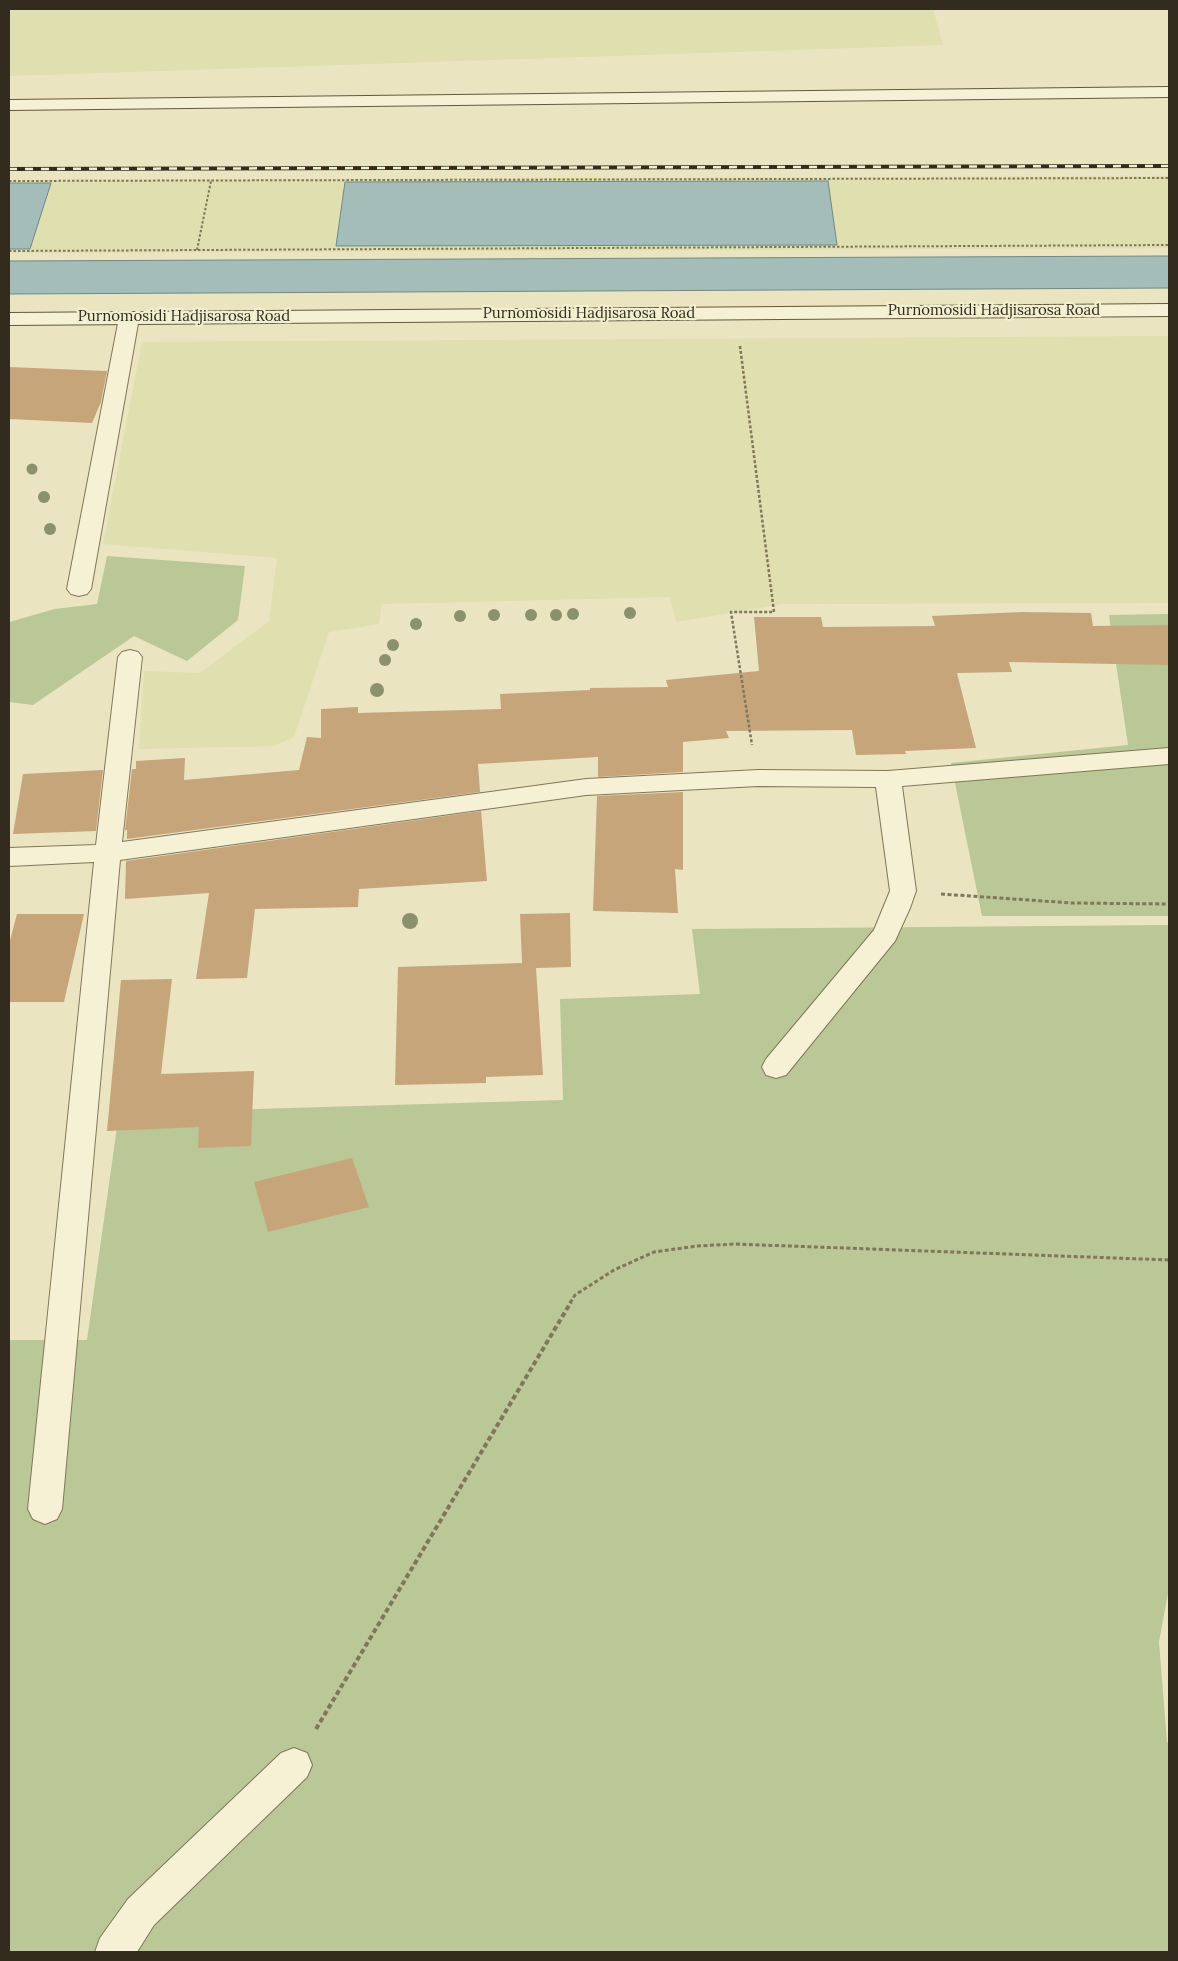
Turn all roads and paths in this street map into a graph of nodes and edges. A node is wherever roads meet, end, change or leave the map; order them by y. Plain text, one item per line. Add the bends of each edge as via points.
1 (1169, 92) edge
2 (9, 106) edge
3 (1169, 178) edge
4 (9, 181) edge
5 (212, 181) junction
6 (1169, 246) edge
7 (196, 250) junction
8 (9, 251) edge
9 (1169, 310) edge
10 (736, 313) junction
11 (129, 318) junction
12 (9, 319) edge
13 (79, 589) dead end
14 (130, 657) dead end
15 (1169, 756) edge
16 (758, 778) junction
17 (888, 779) junction
18 (108, 853) junction
19 (9, 857) edge
20 (903, 891) junction
21 (1169, 904) edge
22 (776, 1067) dead end
23 (1169, 1260) edge
24 (45, 1510) dead end
25 (294, 1765) joint
26 (114, 1952) edge

1 - 2 street
3 - 5 path
4 - 5 path
5 - 7 path
6 - 7 path
7 - 8 path
9 - 10 street, Purnomosidi Hadjisarosa Road
10 - 11 street, Purnomosidi Hadjisarosa Road
10 - 16 path via 774,612 731,612
11 - 12 street, Purnomosidi Hadjisarosa Road
11 - 13 street
14 - 18 street
15 - 17 street
16 - 17 street
16 - 18 street via 586,787
17 - 20 street
18 - 19 street
18 - 24 street
20 - 21 path via 1072,903
20 - 22 street via 885,934
23 - 25 path via 735,1244 654,1252 614,1270 575,1295
25 - 26 street via 141,1912

